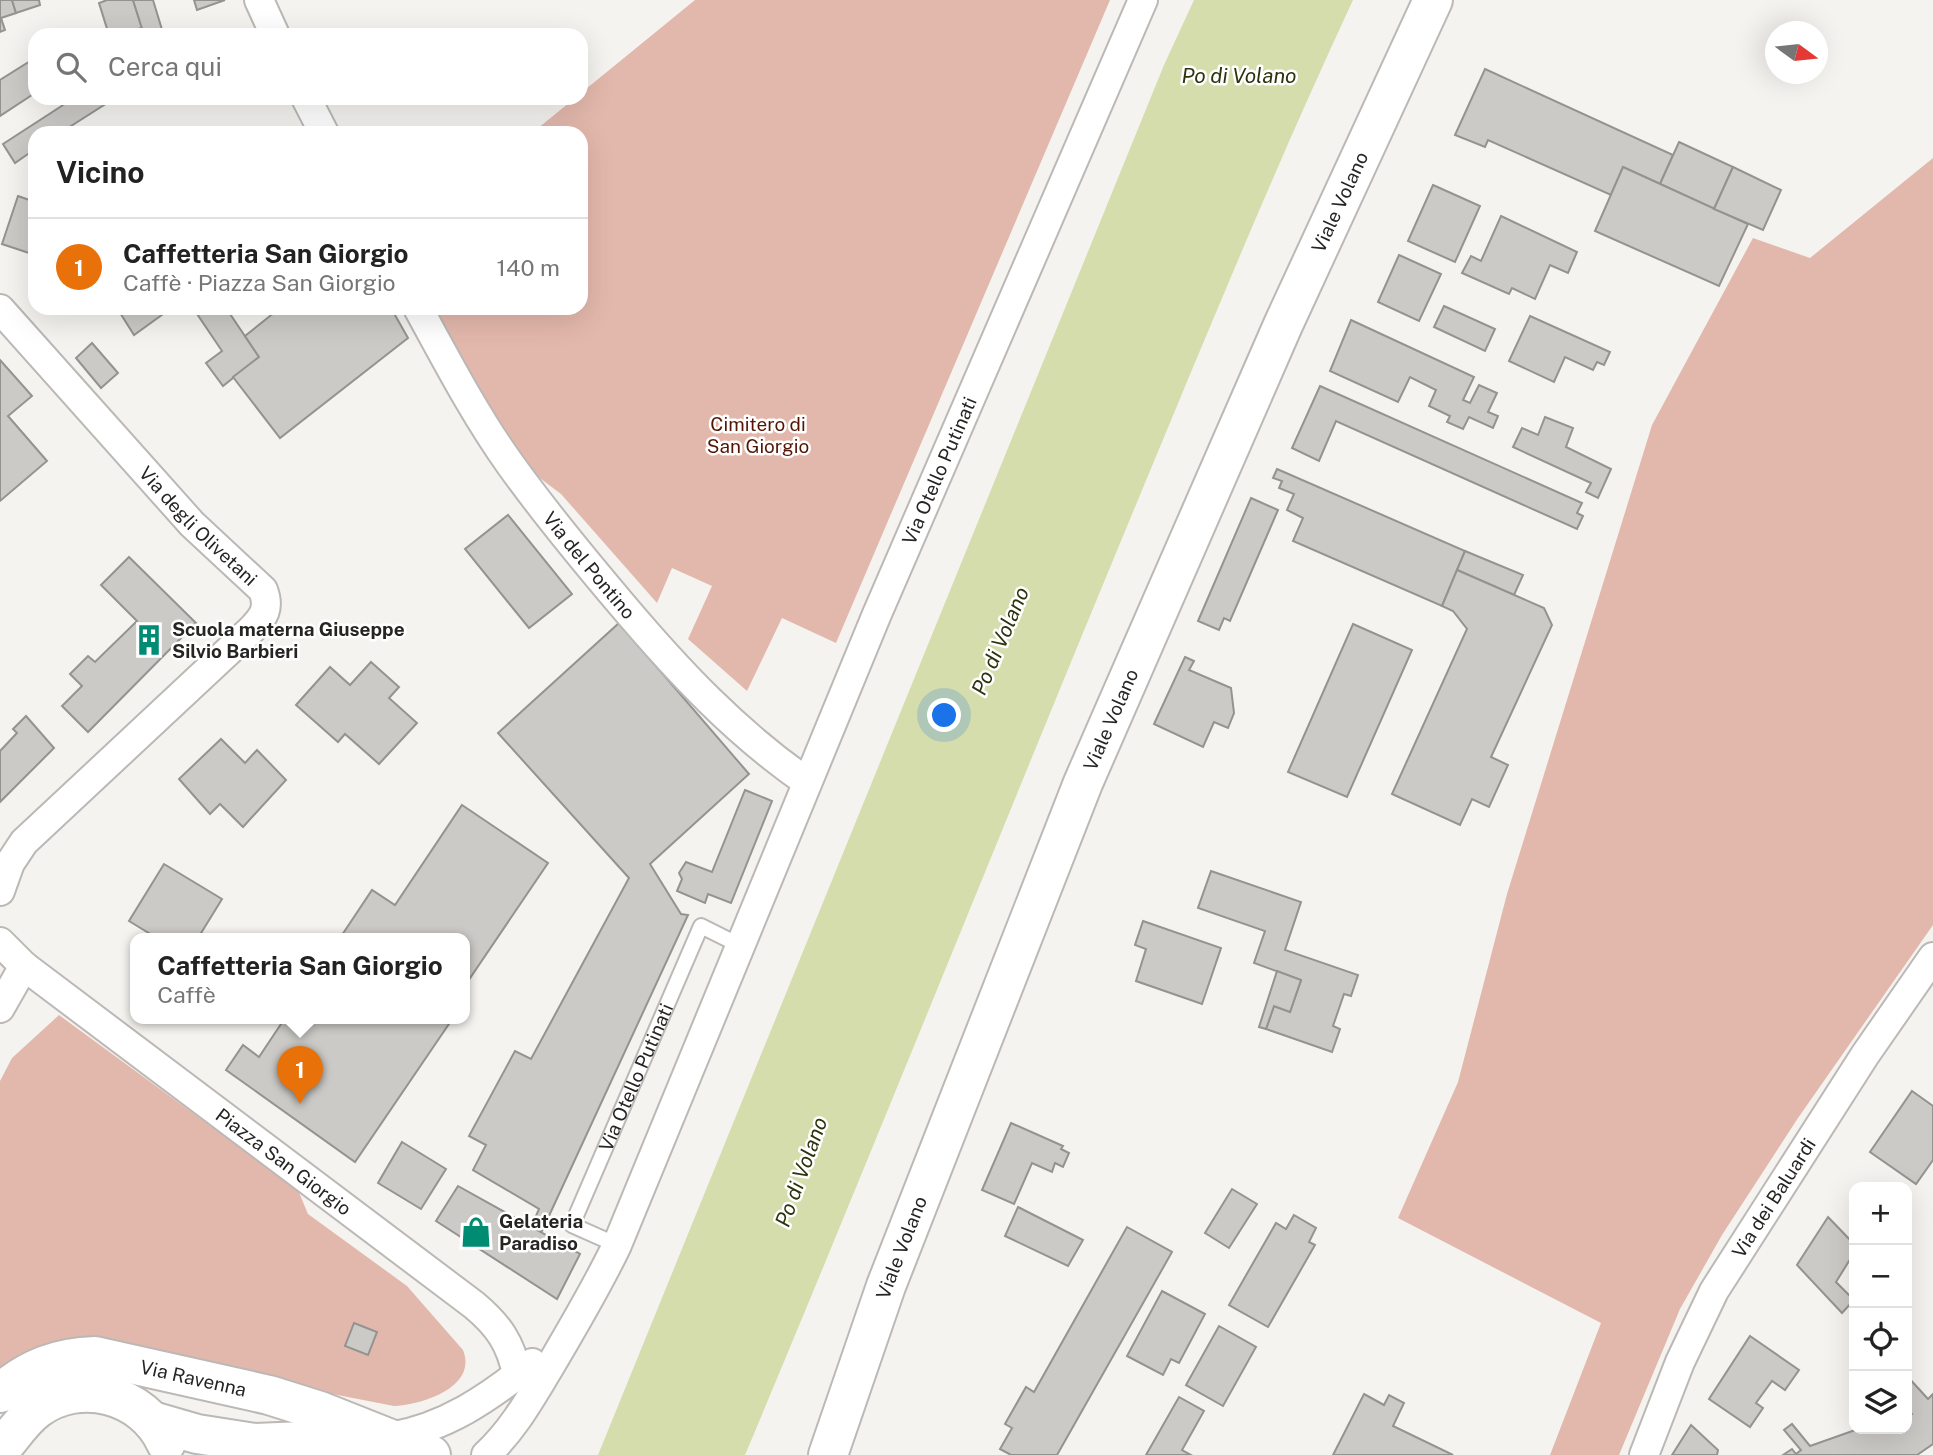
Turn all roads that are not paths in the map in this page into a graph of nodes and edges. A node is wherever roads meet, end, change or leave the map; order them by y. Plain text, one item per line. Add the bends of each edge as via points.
1 (259, 0) edge
2 (1143, 0) edge
3 (1433, 0) edge
4 (272, 28) edge
5 (310, 105) edge
6 (320, 126) edge
7 (0, 309) edge
8 (422, 315) edge
9 (807, 782) junction
10 (0, 891) edge
11 (739, 945) junction
12 (9, 948) edge
13 (1933, 957) edge
14 (0, 1008) edge
15 (617, 1245) junction
16 (581, 1314) junction
17 (517, 1375) junction
18 (0, 1393) edge
19 (523, 1409) junction
20 (152, 1421) junction
21 (390, 1437) junction
22 (5, 1447) edge
23 (171, 1455) edge
24 (431, 1455) edge
25 (486, 1455) edge
26 (518, 1455) edge
27 (828, 1455) edge
28 (1644, 1455) edge

1 - 4 street
2 - 9 street, Via Otello Putinati
3 - 27 main road, Viale Volano via 1283,325 1083,783 896,1260
5 - 6 street
7 - 10 street, Via degli Olivetani via 191,524 263,590 267,602 261,620 24,842
8 - 9 street, Via del Pontino via 509,463 573,547 707,699 774,760
9 - 11 street, Via Otello Putinati
11 - 15 street, Via Otello Putinati
11 - 15 lane, Via Otello Putinati via 701,926 572,1224
12 - 14 street, Piazza San Giorgio
12 - 17 street, Piazza San Giorgio via 474,1305 504,1336
13 - 28 street, Via dei Baluardi via 1720,1280 1680,1362
15 - 16 street, Via Otello Putinati
16 - 17 street, Via Otello Putinati
16 - 19 street, Via Otello Putinati
17 - 21 street, Via Otello Putinati via 460,1414 427,1429
18 - 21 main road, Via Ravenna via 47,1363 95,1356 269,1395
19 - 25 street, Via Otello Putinati
19 - 26 street, Via Otello Putinati
20 - 21 main road, Via Ravenna via 197,1434 275,1445
20 - 22 main road, Via Ravenna via 139,1409 105,1394 69,1395 36,1410
20 - 23 main road, Via Ravenna
21 - 24 main road, Via Ravenna

